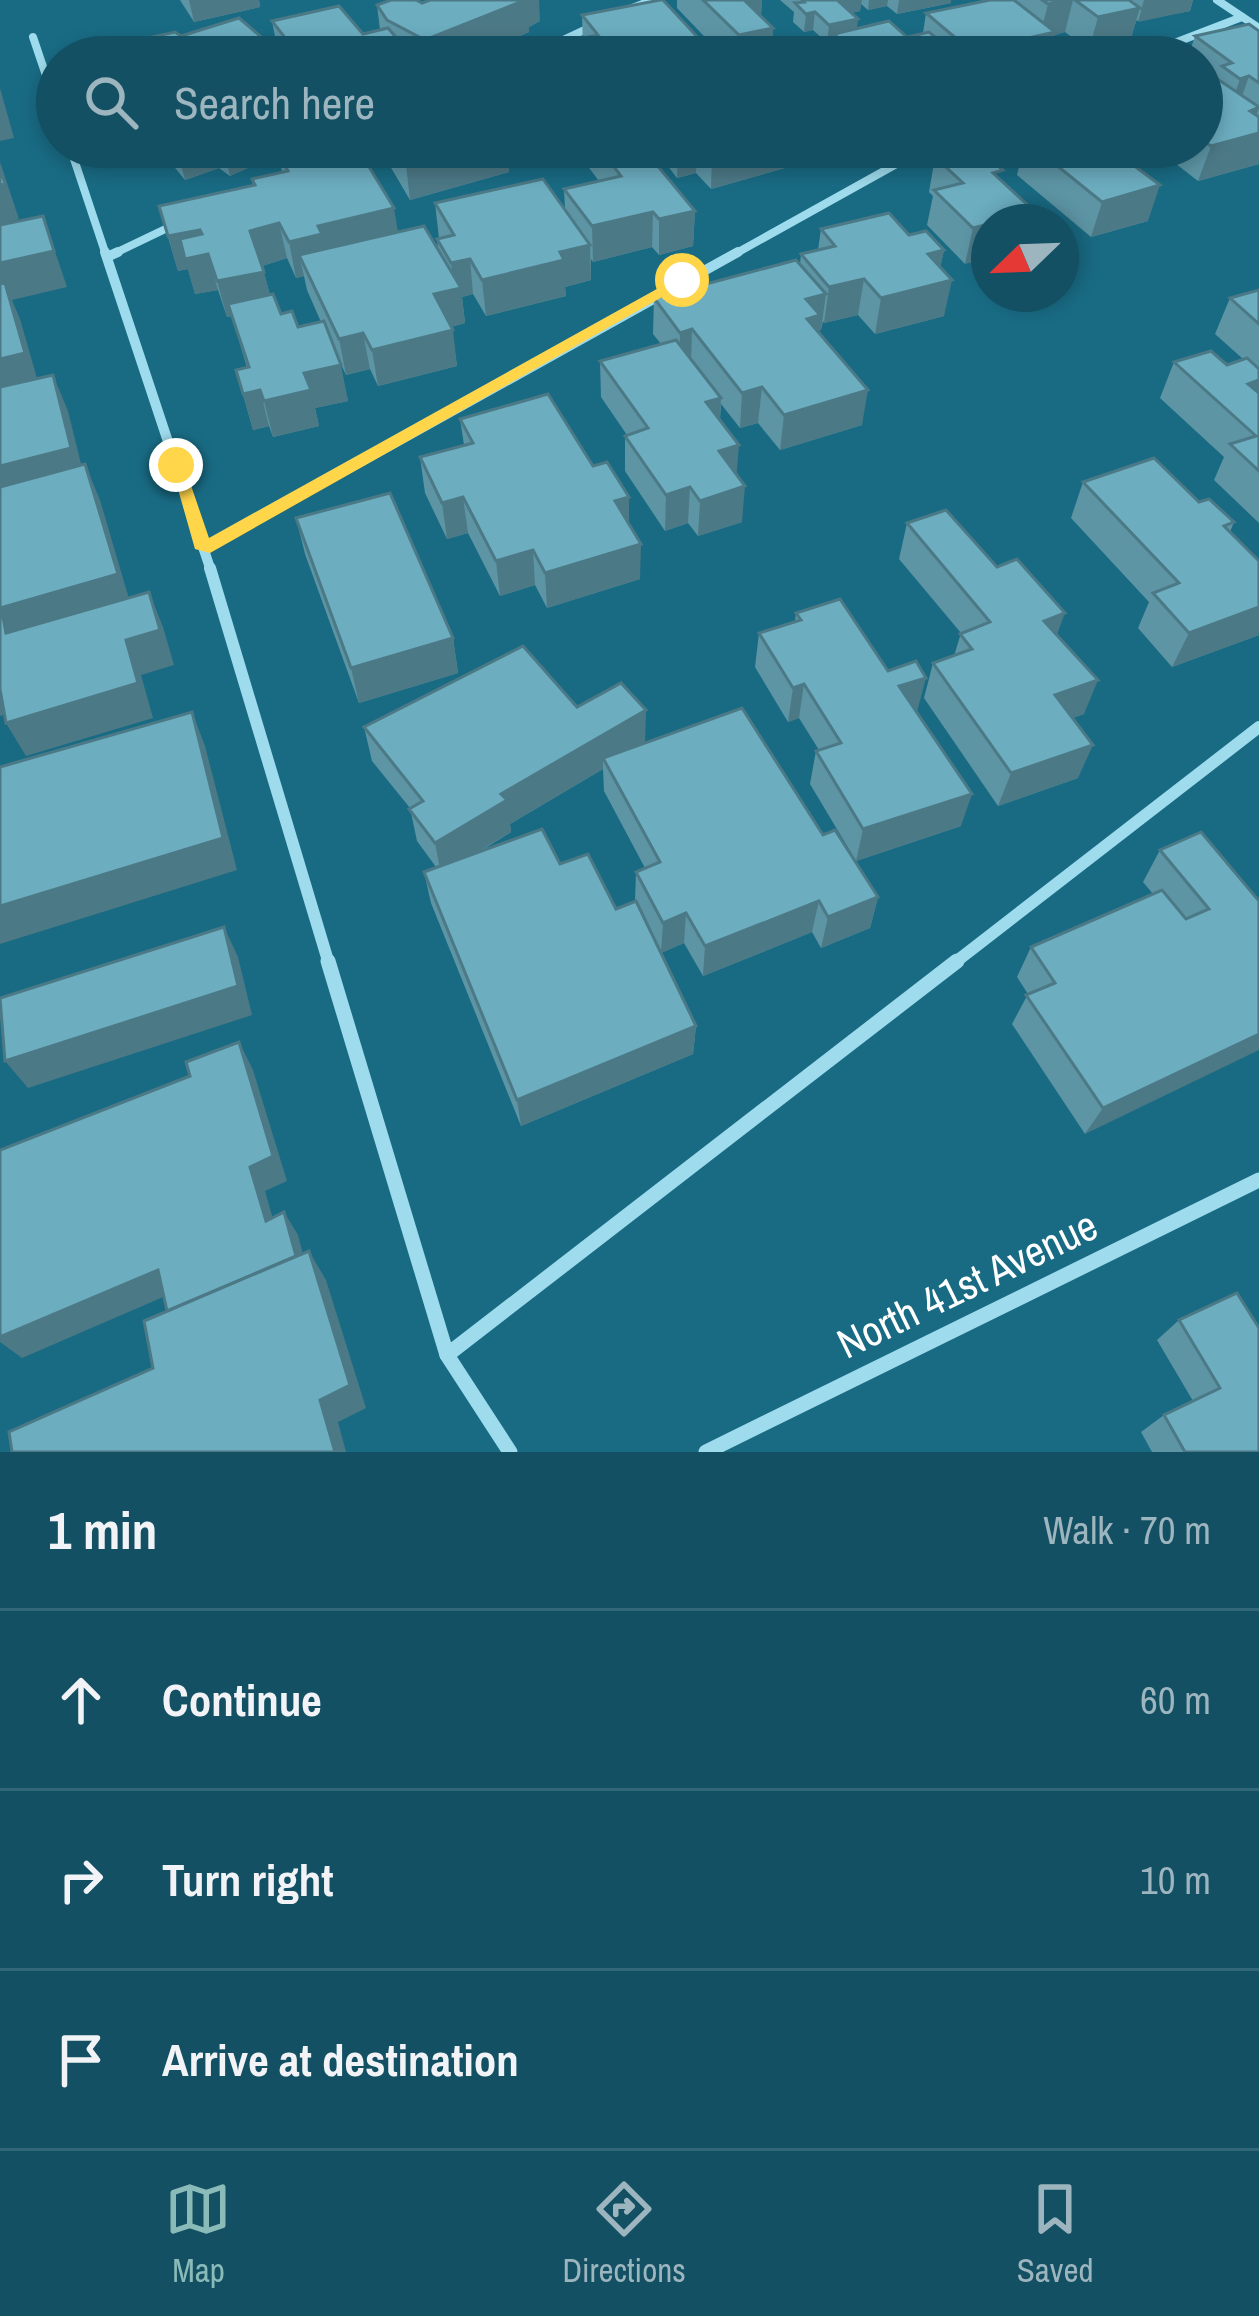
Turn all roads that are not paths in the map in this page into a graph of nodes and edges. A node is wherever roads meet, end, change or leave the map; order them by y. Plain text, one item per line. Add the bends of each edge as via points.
1 (653, 0) edge
2 (1217, 0) edge
3 (623, 11) edge
4 (1242, 17) junction
5 (604, 20) edge
6 (1259, 28) edge
7 (571, 36) edge
8 (1193, 36) edge
9 (33, 37) dead end
10 (36, 46) edge
11 (77, 168) edge
12 (886, 168) edge
13 (191, 217) edge
14 (106, 257) junction
15 (204, 549) junction
16 (1259, 727) edge
17 (1259, 1180) edge
18 (447, 1355) junction
19 (511, 1452) edge
20 (706, 1452) edge

1 - 3 street
2 - 4 street
4 - 6 street
4 - 8 street
5 - 7 street
9 - 10 street
11 - 14 street
12 - 15 street
13 - 14 street
14 - 15 street
15 - 18 street
16 - 18 street
17 - 20 street, North 41st Avenue
18 - 19 street

